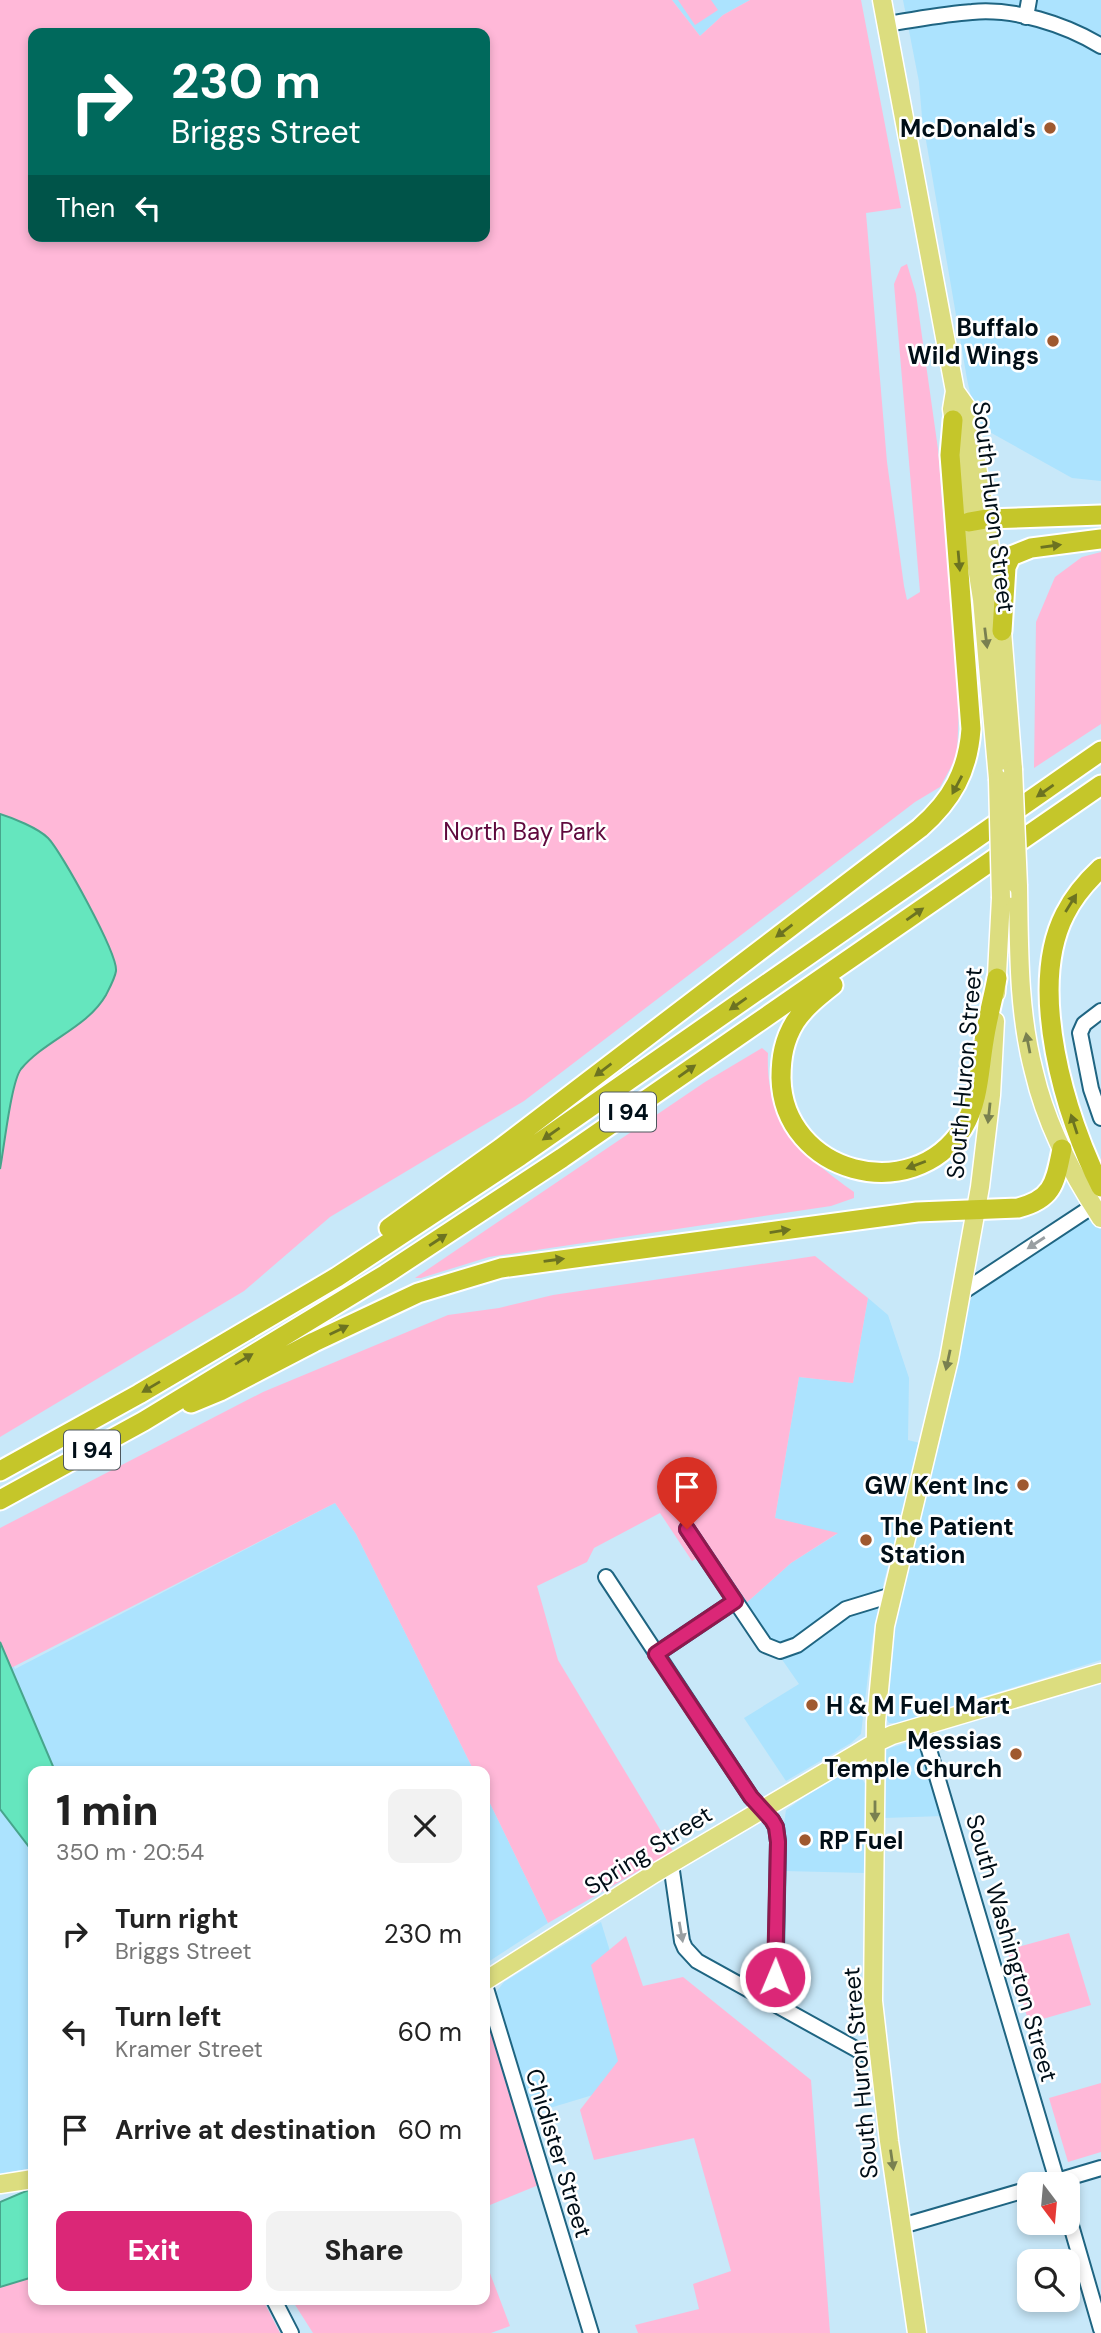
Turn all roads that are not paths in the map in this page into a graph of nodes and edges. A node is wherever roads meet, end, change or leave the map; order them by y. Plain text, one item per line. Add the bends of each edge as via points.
1 (881, 0) edge
2 (1030, 0) edge
3 (1026, 17) junction
4 (886, 24) junction
5 (1101, 46) edge
6 (955, 391) junction
7 (953, 420) junction
8 (1101, 515) edge
9 (978, 520) junction
10 (1101, 540) edge
11 (1002, 631) junction
12 (1101, 751) edge
13 (1101, 785) edge
14 (1101, 868) edge
15 (877, 940) junction
16 (997, 978) junction
17 (1101, 1012) edge
18 (1101, 1118) edge
19 (1062, 1149) junction
20 (1101, 1187) edge
21 (976, 1209) junction
22 (1097, 1212) edge
23 (337, 1277) junction
24 (961, 1293) junction
25 (144, 1421) junction
26 (0, 1471) edge
27 (0, 1500) edge
28 (687, 1529) dead end
29 (606, 1577) dead end
30 (892, 1595) junction
31 (735, 1601) junction
32 (656, 1654) junction
33 (1101, 1673) edge
34 (922, 1726) junction
35 (875, 1743) junction
36 (762, 1808) junction
37 (671, 1864) junction
38 (490, 1980) edge
39 (490, 2000) edge
40 (775, 2004) junction
41 (880, 2059) junction
42 (1101, 2168) edge
43 (1051, 2172) edge
44 (1080, 2175) edge
45 (28, 2180) edge
46 (0, 2185) edge
47 (1017, 2192) edge
48 (902, 2226) junction
49 (1074, 2235) edge
50 (277, 2305) edge
51 (1101, 2329) edge
52 (291, 2333) edge
53 (591, 2333) edge
54 (917, 2333) edge

1 - 4 main road
2 - 3 street
3 - 4 street via 974,11
3 - 5 street
4 - 6 main road
6 - 7 main road, South Huron Street
6 - 9 main road, South Huron Street via 967,408
7 - 9 main road, South Huron Street
7 -> 23 highway via 950,455 971,729 967,763 952,795 920,828 500,1148 378,1235
8 - 9 highway
9 - 11 main road, South Huron Street
9 -> 16 main road, South Huron Street, bridge via 998,779 1001,898
11 -> 10 highway via 1006,566 1011,556 1031,548
19 -> 11 main road, South Huron Street, bridge via 1045,1111 1024,1025
12 -> 23 highway, I 94 via 520,1156
15 -> 13 highway, I 94
20 -> 14 highway via 1065,1094 1056,1058 1050,985 1051,956 1064,915
16 -> 15 highway via 979,1082 963,1127 951,1143 917,1167 856,1171 821,1154 793,1124 781,1084 781,1060 796,1021
25 -> 15 highway, I 94 via 386,1274
16 -> 21 main road, South Huron Street via 991,1096
17 - 18 street via 1080,1032
19 - 21 highway via 1055,1182 1042,1199 1018,1208
19 - 22 main road, South Huron Street
21 - 24 main road, South Huron Street
25 -> 21 highway via 220,1391 418,1293 501,1268 844,1221
22 -> 24 street
23 -> 26 highway, I 94
24 -> 30 main road, South Huron Street
25 - 27 highway, I 94
28 - 31 street
29 - 32 street
30 - 31 street via 846,1609 797,1645 780,1651 765,1645
30 - 35 main road, South Huron Street
31 - 32 street
32 - 36 street
33 - 34 main road, Spring Street
34 - 35 main road, Spring Street
34 - 43 street, South Washington Street
35 - 36 main road, Spring Street
35 -> 41 main road, South Huron Street via 873,2001
36 - 37 main road, Spring Street
36 - 40 street via 776,1827 778,1842
37 - 38 main road, Spring Street
37 -> 40 street via 682,1941 689,1954
39 - 53 street, Chidister Street
40 - 41 street
41 -> 48 main road, South Huron Street
42 - 44 street
45 - 46 main road
47 - 48 street
48 - 54 main road, South Huron Street
49 - 51 street
50 - 52 street

